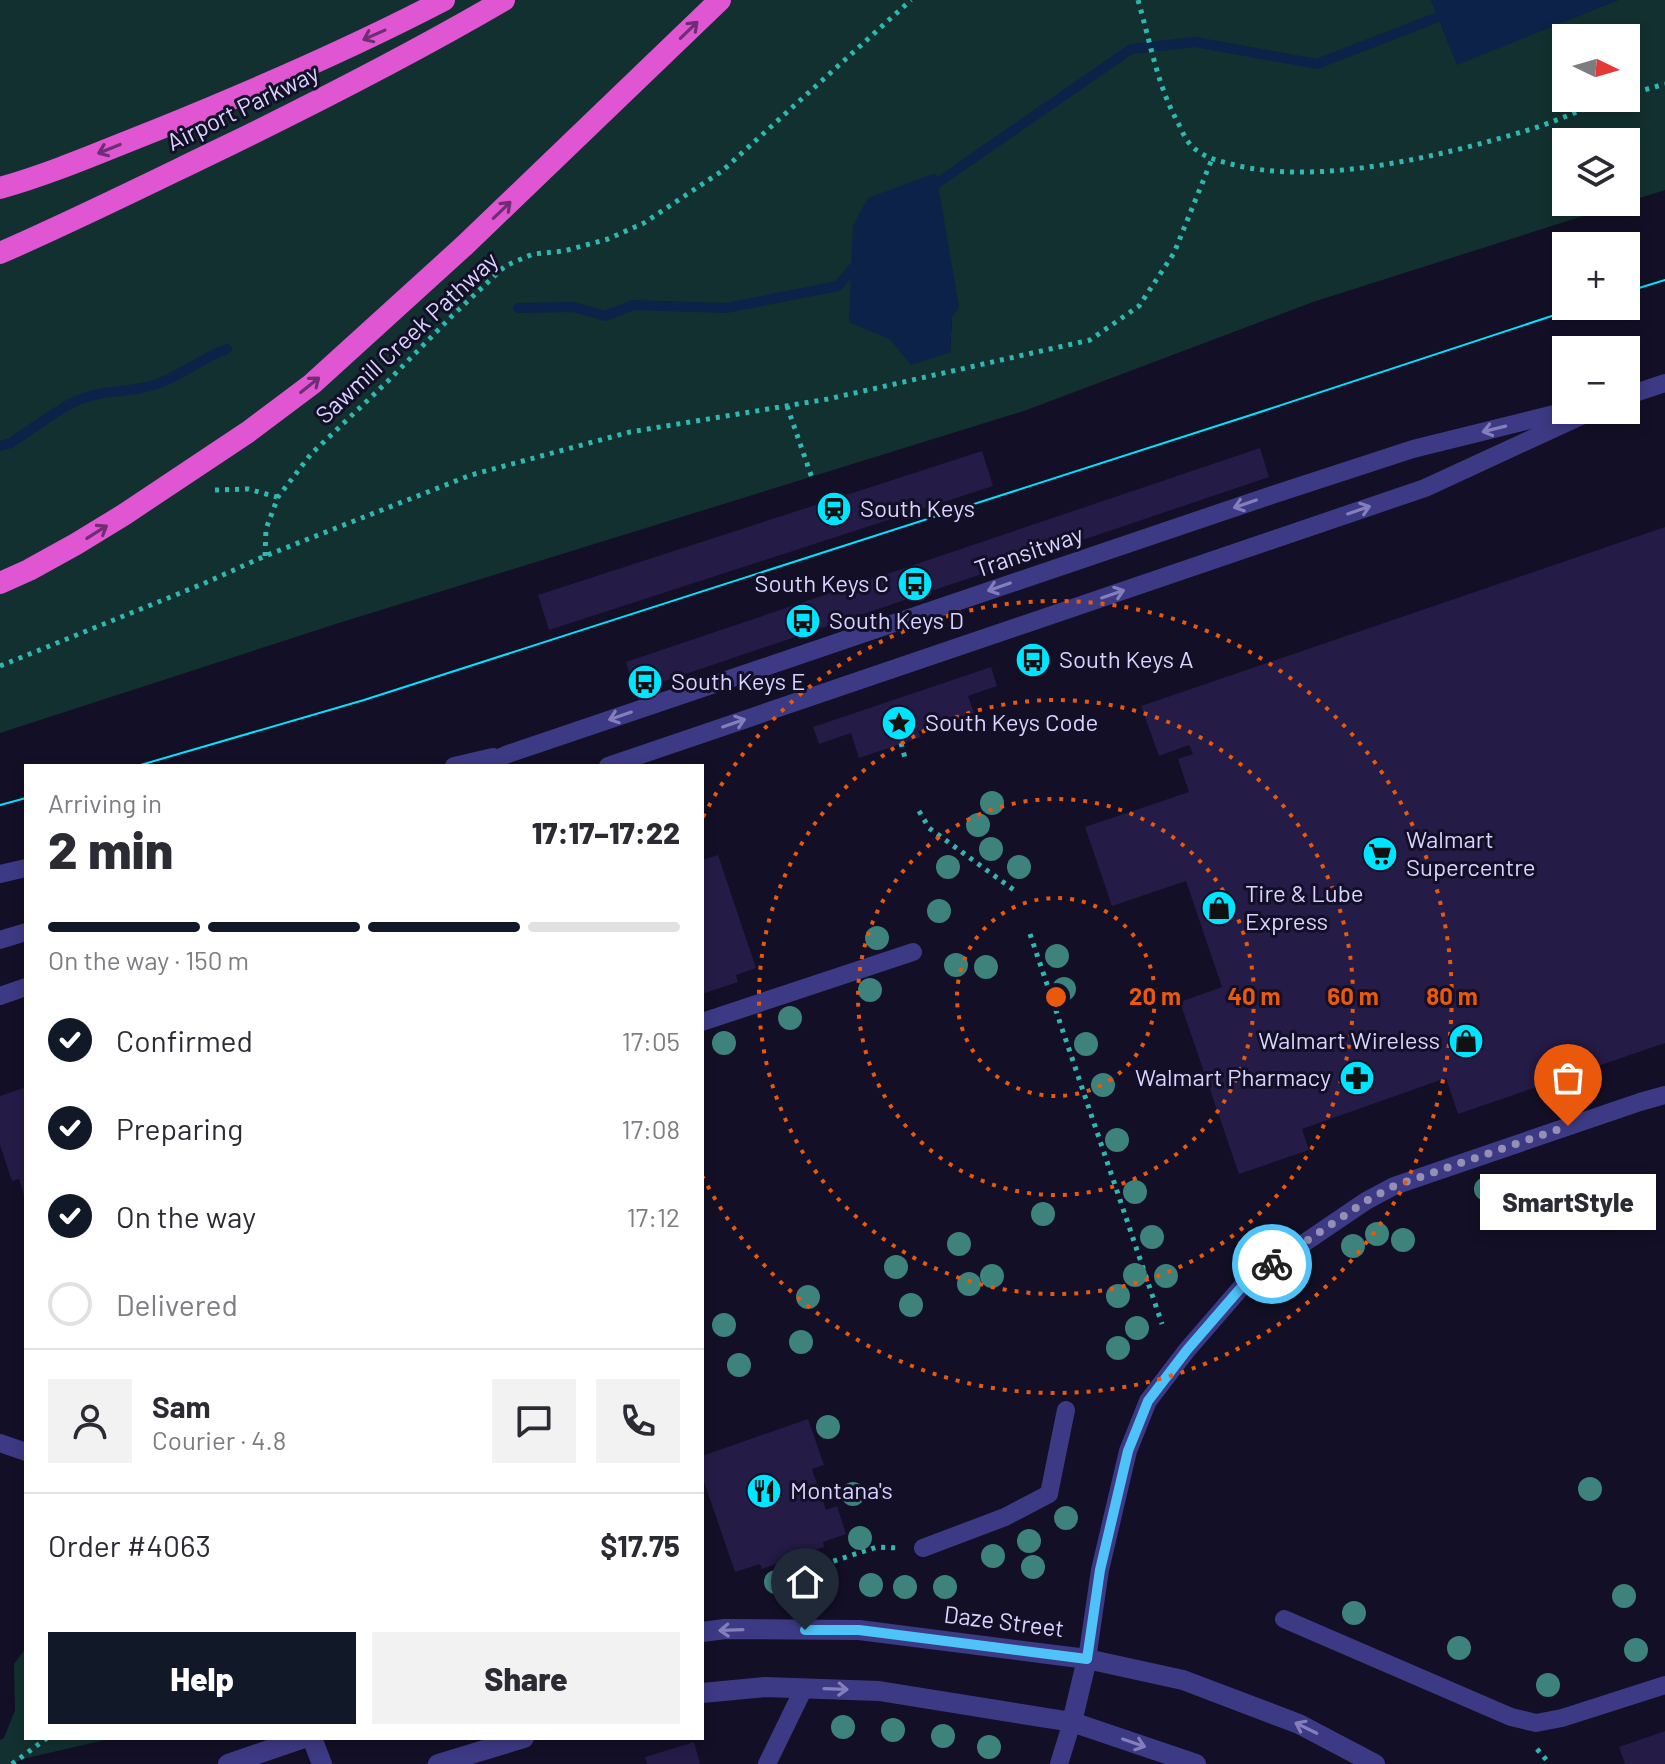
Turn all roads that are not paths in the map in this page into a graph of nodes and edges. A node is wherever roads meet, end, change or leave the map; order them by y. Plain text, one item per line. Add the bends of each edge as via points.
1 (444, 0) edge
2 (504, 0) edge
3 (720, 0) edge
4 (0, 188) edge
5 (0, 253) edge
6 (1665, 383) edge
7 (1640, 391) edge
8 (1552, 414) edge
9 (1564, 424) edge
10 (0, 583) edge
11 (508, 754) junction
12 (463, 764) edge
13 (486, 764) edge
14 (614, 764) edge
15 (24, 868) edge
16 (0, 874) edge
17 (24, 933) edge
18 (0, 940) edge
19 (913, 952) dead end
20 (24, 988) edge
21 (0, 996) edge
22 (704, 1021) edge
23 (1665, 1095) edge
24 (1066, 1410) dead end
25 (0, 1443) edge
26 (24, 1451) edge
27 (923, 1548) road end
28 (1284, 1619) dead end
29 (704, 1632) edge
30 (1087, 1659) junction
31 (1665, 1685) edge
32 (804, 1688) junction
33 (704, 1693) edge
34 (1072, 1722) junction
35 (298, 1740) edge
36 (313, 1740) edge
37 (517, 1740) edge
38 (228, 1764) edge
39 (322, 1764) edge
40 (438, 1764) edge
41 (767, 1764) edge
42 (1059, 1764) edge
43 (1196, 1764) edge
44 (1375, 1764) edge

1 -> 4 highway via 236,98
2 - 5 highway, Airport Parkway via 301,109
10 -> 3 highway via 125,514 312,384 455,255
6 - 7 lane
8 -> 11 lane, Transitway via 1398,453
14 -> 9 lane via 1425,488
11 - 12 lane, Transitway
11 - 13 lane, Transitway
15 - 16 lane
17 - 18 lane
19 - 22 lane
20 - 21 lane
23 - 30 lane via 1394,1186 1245,1283 1148,1401 1128,1451 1100,1570
24 - 27 lane via 1049,1494
25 - 26 lane
28 - 31 lane via 1536,1723
30 -> 29 street, Daze Street via 859,1630
30 - 34 street
44 -> 30 street, Daze Street via 1299,1724 1183,1680
32 - 33 street
32 -> 34 street via 879,1691
32 - 41 lane
34 - 42 lane
34 -> 43 street
35 - 38 street
36 - 39 street
37 - 40 street

